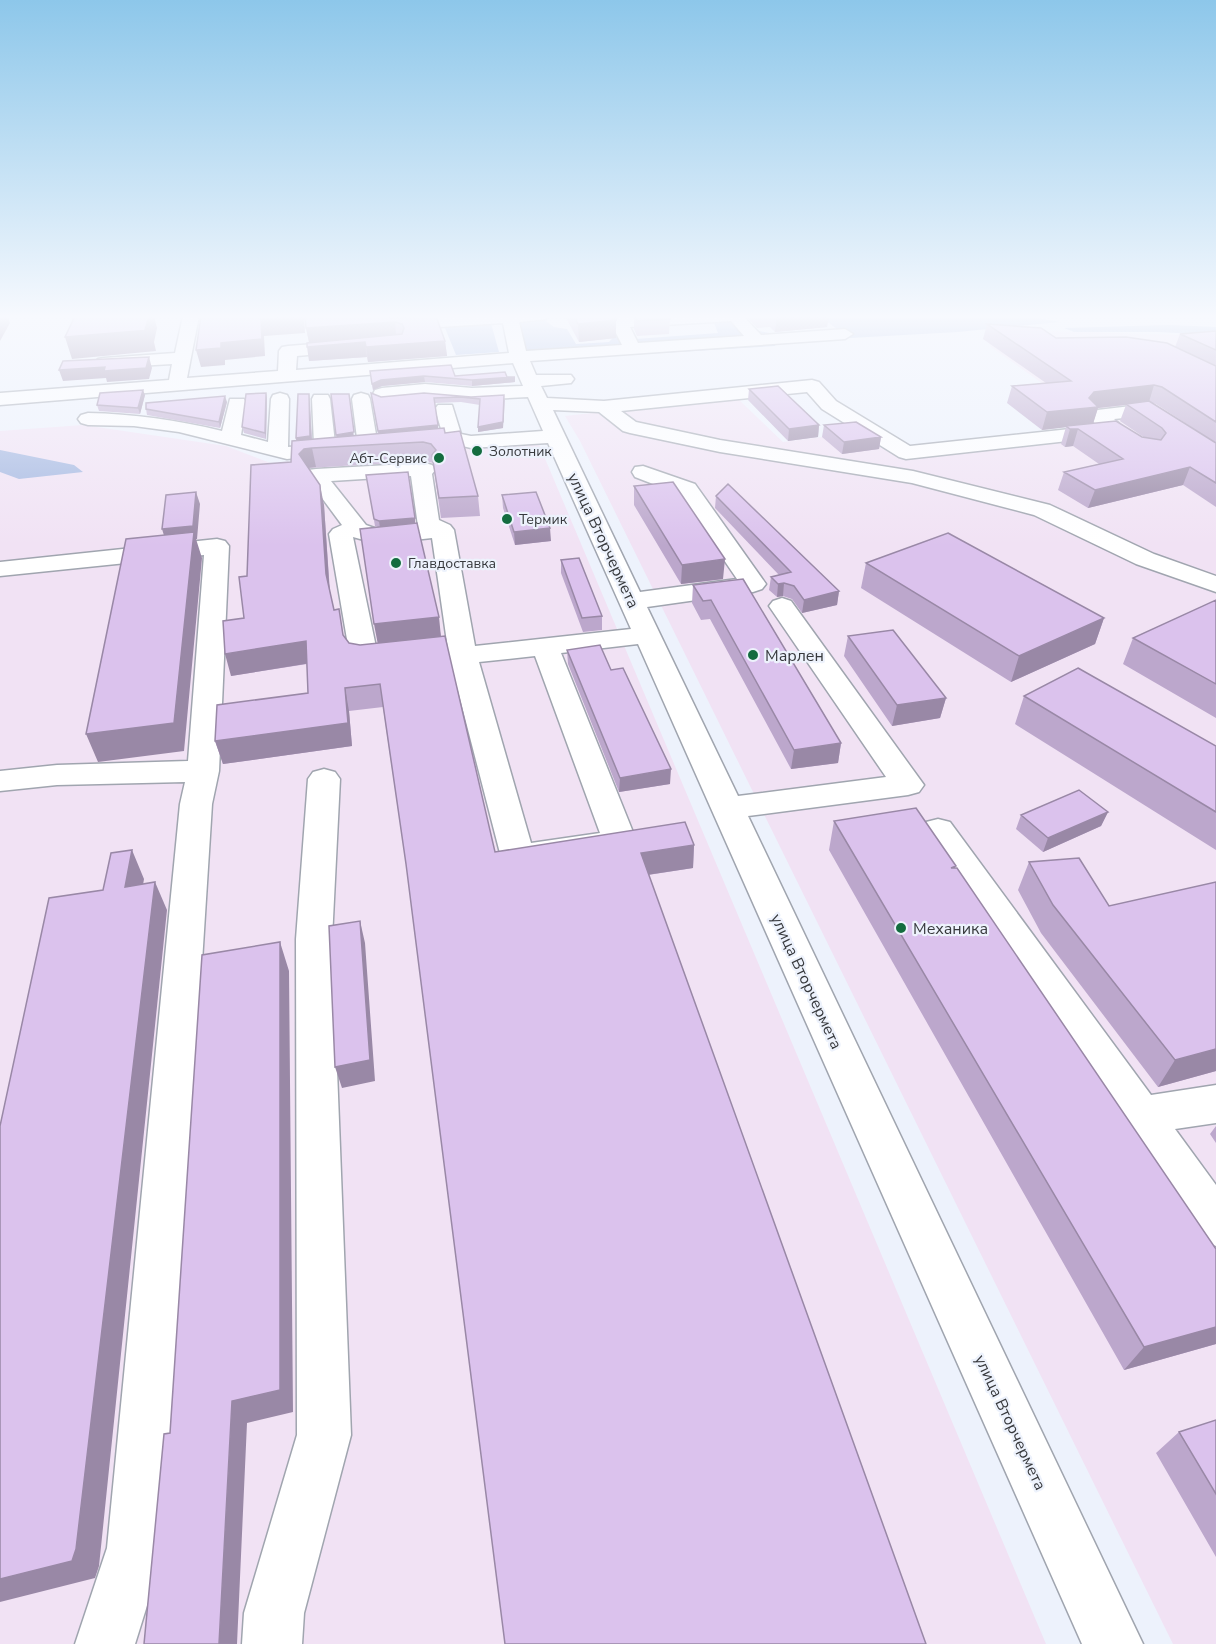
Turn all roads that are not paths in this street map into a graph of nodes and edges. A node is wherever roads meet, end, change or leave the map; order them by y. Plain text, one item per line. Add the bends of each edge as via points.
1 (79, 393) edge
2 (396, 393) edge
3 (457, 393) edge
4 (501, 393) edge
5 (538, 393) edge
6 (542, 393) edge
7 (548, 393) edge
8 (745, 393) edge
9 (818, 393) edge
10 (382, 394) edge
11 (0, 399) edge
12 (280, 399) dead end
13 (321, 399) dead end
14 (361, 399) dead end
15 (237, 403) dead end
16 (604, 407) junction
17 (445, 409) dead end
18 (88, 419) dead end
19 (231, 437) junction
20 (432, 440) edge
21 (390, 444) edge
22 (459, 445) junction
23 (368, 446) junction
24 (325, 450) junction
25 (278, 451) junction
26 (1216, 454) edge
27 (643, 472) dead end
28 (356, 528) junction
29 (442, 530) junction
30 (0, 569) edge
31 (1216, 584) edge
32 (737, 598) edge
33 (782, 606) dead end
34 (639, 616) junction
35 (545, 646) junction
36 (446, 650) junction
37 (202, 771) junction
38 (324, 779) dead end
39 (0, 781) edge
40 (727, 808) junction
41 (938, 830) dead end
42 (1216, 1104) edge
43 (1141, 1116) junction
44 (1216, 1224) edge
45 (105, 1644) edge
46 (272, 1644) edge
47 (1113, 1644) edge

1 - 11 street
2 - 10 street
3 - 4 street
5 - 22 street
6 - 34 street, улица Вторчермета
7 - 16 street
8 - 16 street
9 - 26 street via 829,405 906,453 1123,434 1096,415 1148,410
12 - 25 street
13 - 24 street
14 - 23 street
15 - 19 street
16 - 31 street via 630,427 720,446 914,477 1042,510 1145,559
17 - 22 street
18 - 19 street via 192,419
19 - 25 street
20 - 22 street
21 - 23 street
23 - 24 street
24 - 25 street
27 - 34 street via 687,489 753,584
28 - 29 street via 378,537
28 - 29 street via 316,475 425,469 421,473 428,524
28 - 36 street via 341,534 364,657
29 - 36 street
30 - 37 street via 217,546
32 - 34 street
33 - 40 street via 908,785
34 - 35 street
34 - 40 street, улица Вторчермета
35 - 36 street
35 - 36 street via 620,842 518,857
37 - 39 street via 57,775
37 - 45 street via 195,815 136,1548
38 - 46 street via 314,939 324,1434 274,1613
40 - 47 street, улица Вторчермета
41 - 43 street
42 - 43 street
43 - 44 street

